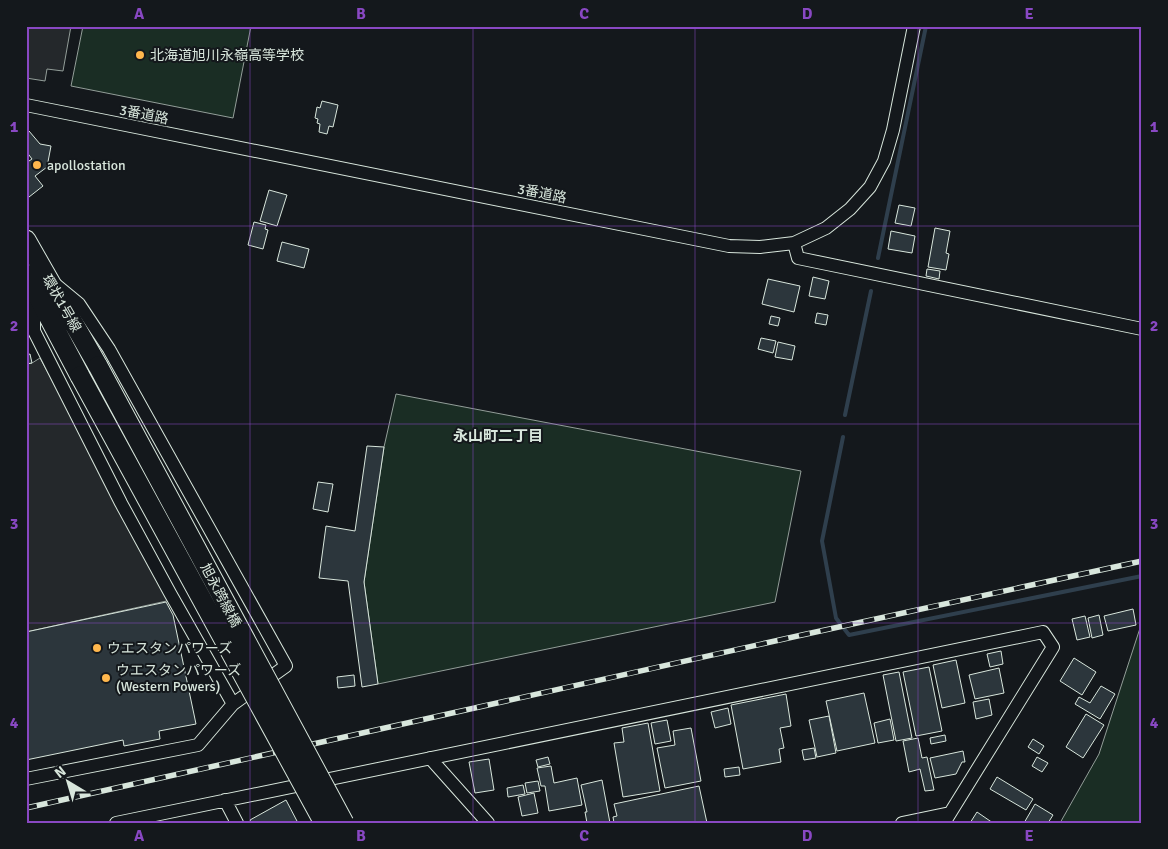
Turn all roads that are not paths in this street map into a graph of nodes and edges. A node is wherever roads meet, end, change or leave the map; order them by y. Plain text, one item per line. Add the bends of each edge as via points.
1 (914, 26) edge
2 (26, 105) edge
3 (26, 240) edge
4 (794, 243) junction
5 (36, 280) edge
6 (1142, 329) edge
7 (98, 366) joint
8 (80, 376) joint
9 (233, 704) junction
10 (430, 758) junction
11 (26, 779) edge
12 (225, 800) junction
13 (947, 818) edge
14 (118, 823) edge
15 (237, 823) edge
16 (324, 823) edge
17 (344, 823) edge
18 (488, 823) edge
19 (902, 823) edge

1 - 4 street, 3番道路 via 893,130 884,161 870,187 826,228
2 - 4 street, 3番道路 via 729,246
3 - 5 main road, 環状1号線
4 - 6 street via 798,258
5 - 7 main road, 環状1号線
5 - 8 main road, 環状1号線
5 - 9 street via 34,330 38,339 125,511
5 - 9 street via 79,304 109,349 286,666
7 - 17 main road, 旭永跨線橋, bridge
8 - 16 main road, 旭永跨線橋, bridge
9 - 11 street via 198,745
10 - 12 street
10 - 13 street via 1043,632 1053,647
10 - 18 street
12 - 14 street
12 - 15 street
13 - 19 street

